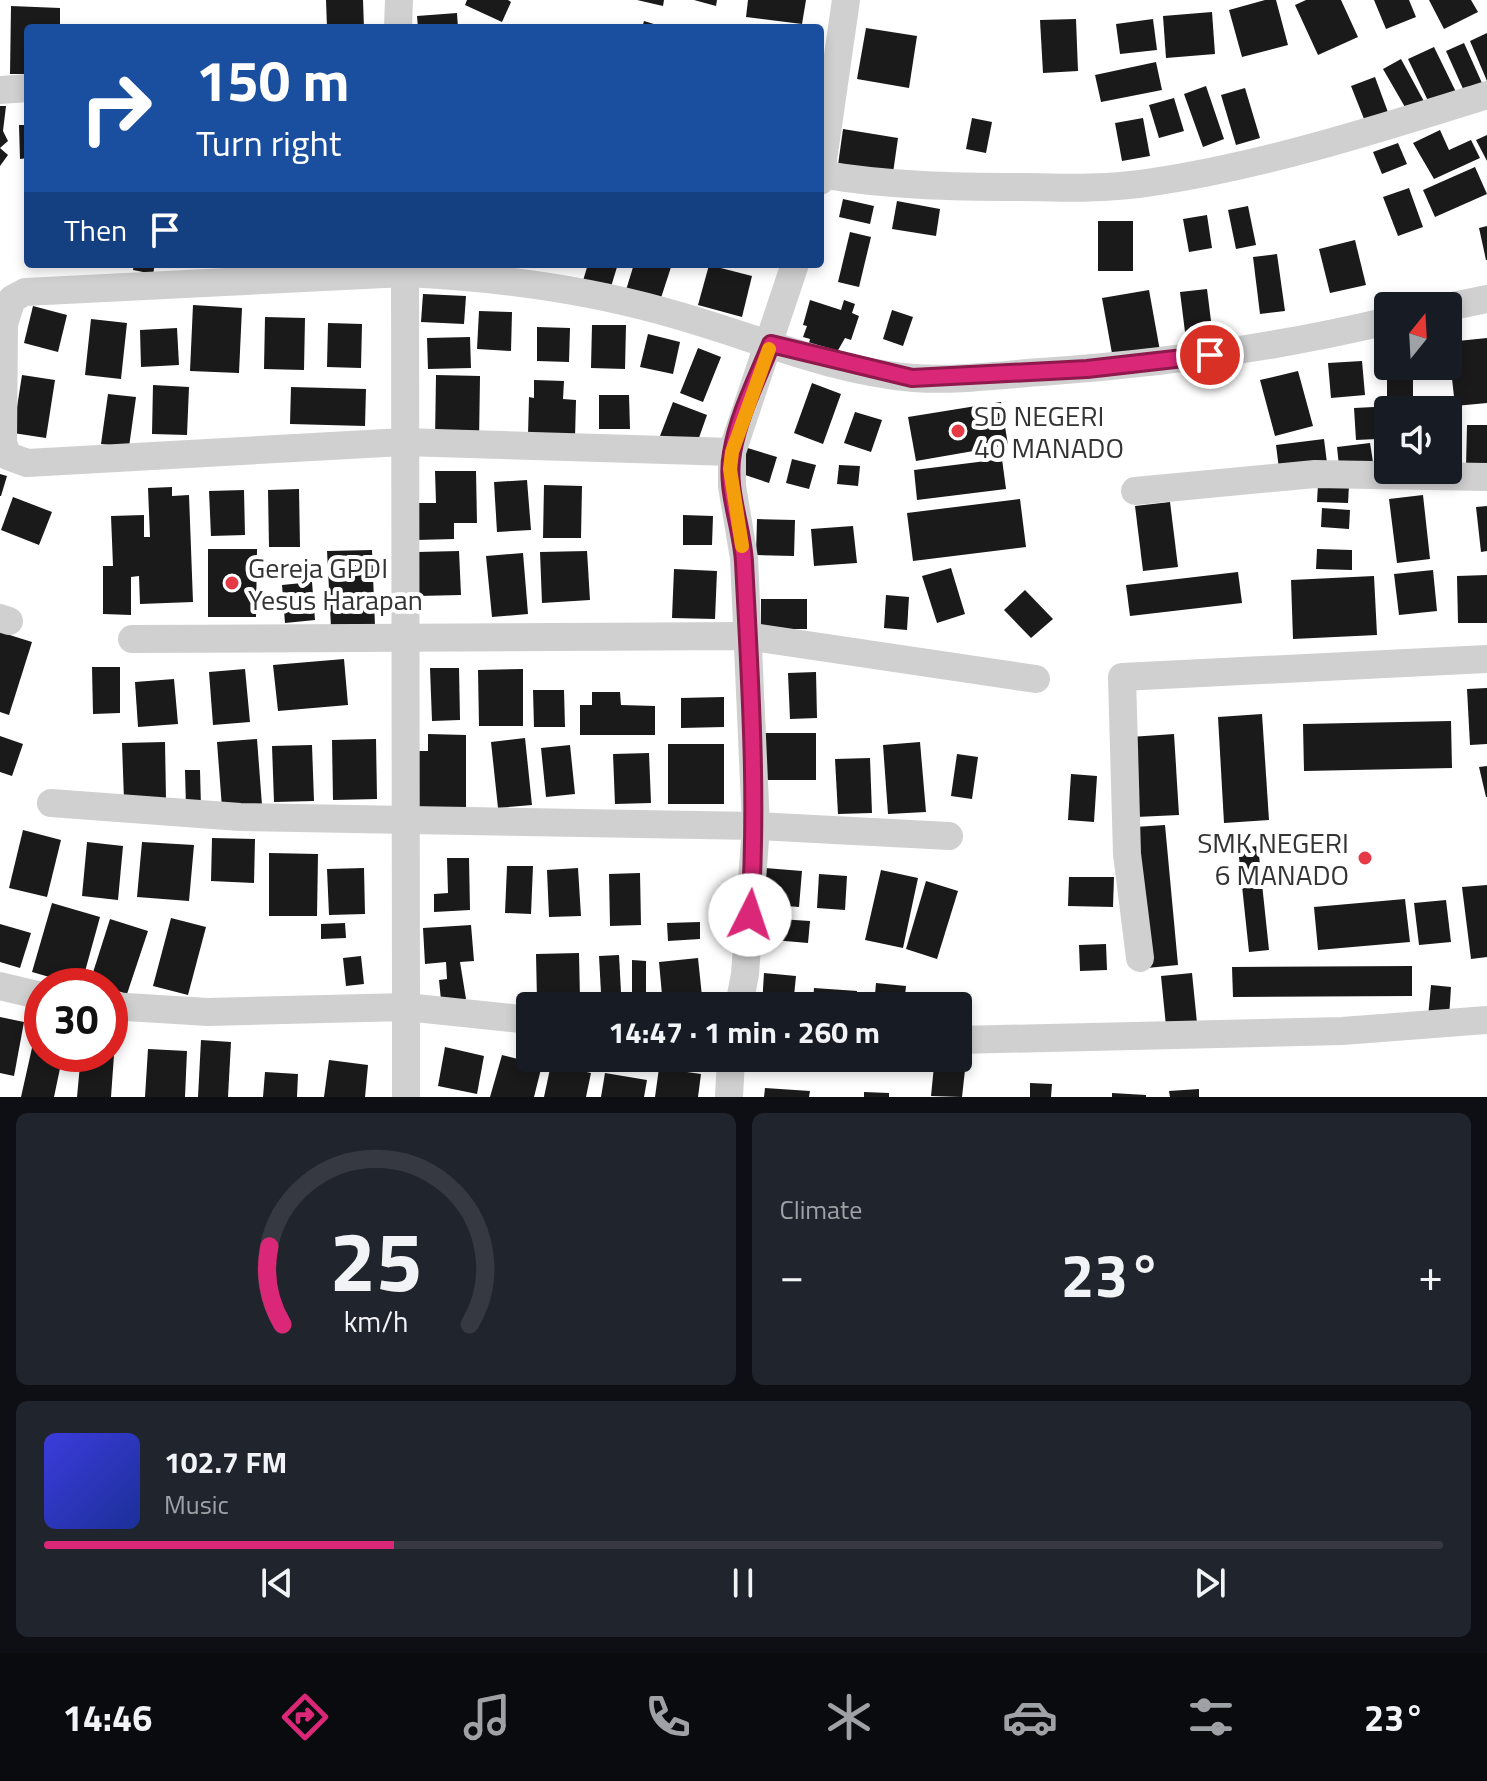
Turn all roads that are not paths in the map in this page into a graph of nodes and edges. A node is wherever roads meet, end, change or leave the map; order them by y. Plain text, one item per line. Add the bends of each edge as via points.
1 (399, 0) edge
2 (846, 0) edge
3 (398, 24) edge
4 (24, 88) edge
5 (0, 90) edge
6 (1487, 95) edge
7 (824, 156) edge
8 (824, 177) edge
9 (405, 268) edge
10 (794, 268) edge
11 (1487, 299) edge
12 (1462, 304) edge
13 (1374, 324) edge
14 (771, 344) junction
15 (403, 442) junction
16 (732, 452) junction
17 (1487, 477) edge
18 (1135, 491) dead end
19 (746, 636) junction
20 (405, 637) junction
21 (132, 639) dead end
22 (1487, 659) edge
23 (1036, 679) dead end
24 (51, 803) dead end
25 (405, 821) junction
26 (756, 826) junction
27 (949, 836) dead end
28 (1140, 958) dead end
29 (0, 986) edge
30 (24, 992) edge
31 (742, 992) edge
32 (128, 1007) edge
33 (406, 1007) junction
34 (516, 1019) edge
35 (1487, 1020) edge
36 (972, 1040) edge
37 (730, 1072) edge
38 (406, 1097) edge
39 (729, 1097) edge

1 - 3 street
2 - 7 street
4 - 5 street
6 - 8 street via 1360,135 1151,183 972,187
9 - 14 street via 586,294 661,310
9 - 15 street
9 - 15 street via 17,294 4,324 1,400 8,456 27,463
10 - 14 street
11 - 12 street
13 - 14 street via 1210,355 957,378 912,378
14 - 16 street
15 - 16 street
15 - 20 street
16 - 19 street
17 - 18 street via 1315,474
19 - 20 street
19 - 23 street
19 - 26 street
20 - 21 street
20 - 25 street
22 - 28 street via 1122,677 1127,854
24 - 25 street via 197,815
25 - 26 street
25 - 33 street
26 - 27 street
26 - 31 street
29 - 30 street
32 - 33 street via 208,1012
33 - 34 street
33 - 38 street
35 - 36 street via 1327,1032
37 - 39 street

